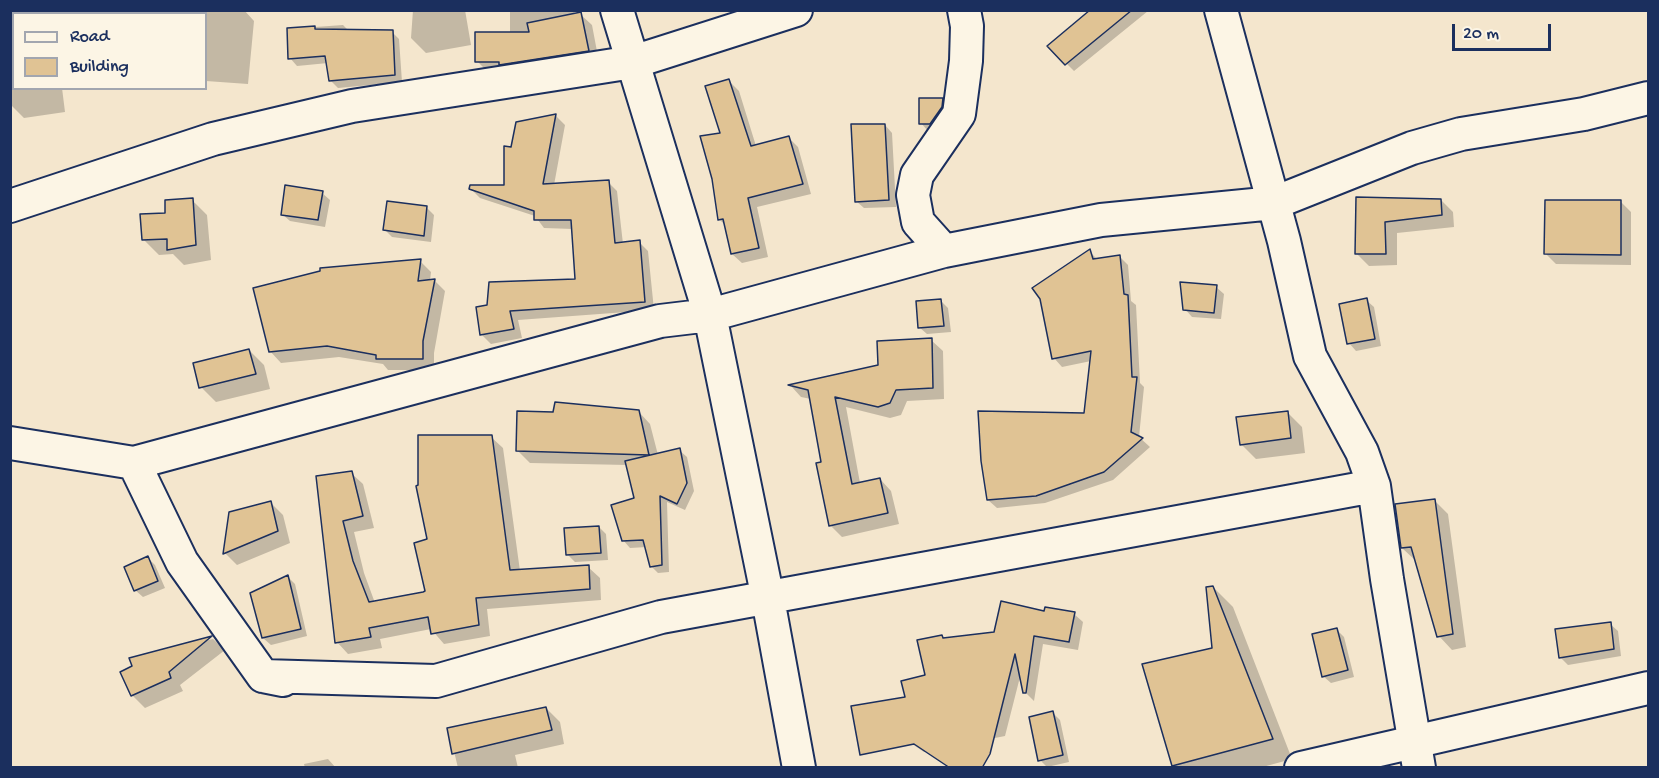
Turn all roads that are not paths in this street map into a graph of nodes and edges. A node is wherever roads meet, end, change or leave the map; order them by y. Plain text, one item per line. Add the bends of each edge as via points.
1 (617, 10) edge
2 (796, 10) edge
3 (964, 10) edge
4 (1221, 10) edge
5 (633, 62) junction
6 (1648, 98) edge
7 (1274, 203) junction
8 (10, 206) edge
9 (944, 251) junction
10 (710, 315) junction
11 (10, 444) edge
12 (134, 463) junction
13 (1374, 486) junction
14 (768, 599) junction
15 (263, 676) junction
16 (316, 686) dead end
17 (1648, 688) edge
18 (1417, 754) edge
19 (799, 768) edge
20 (1301, 768) edge

1 - 5 street
2 - 5 street
3 - 9 street via 966,61 960,114 917,175 913,195 918,222
4 - 7 street
5 - 8 street via 352,106 213,139
5 - 10 street
6 - 7 street via 1584,114 1461,134 1412,148
7 - 9 street via 1101,220
7 - 13 street via 1310,356 1362,452
9 - 10 street
10 - 12 street via 660,321
10 - 14 street
11 - 12 street
12 - 15 street via 182,562
13 - 14 street
13 - 18 street
14 - 15 street via 661,617 436,681
14 - 19 street
15 - 16 street
17 - 18 street
18 - 20 street

